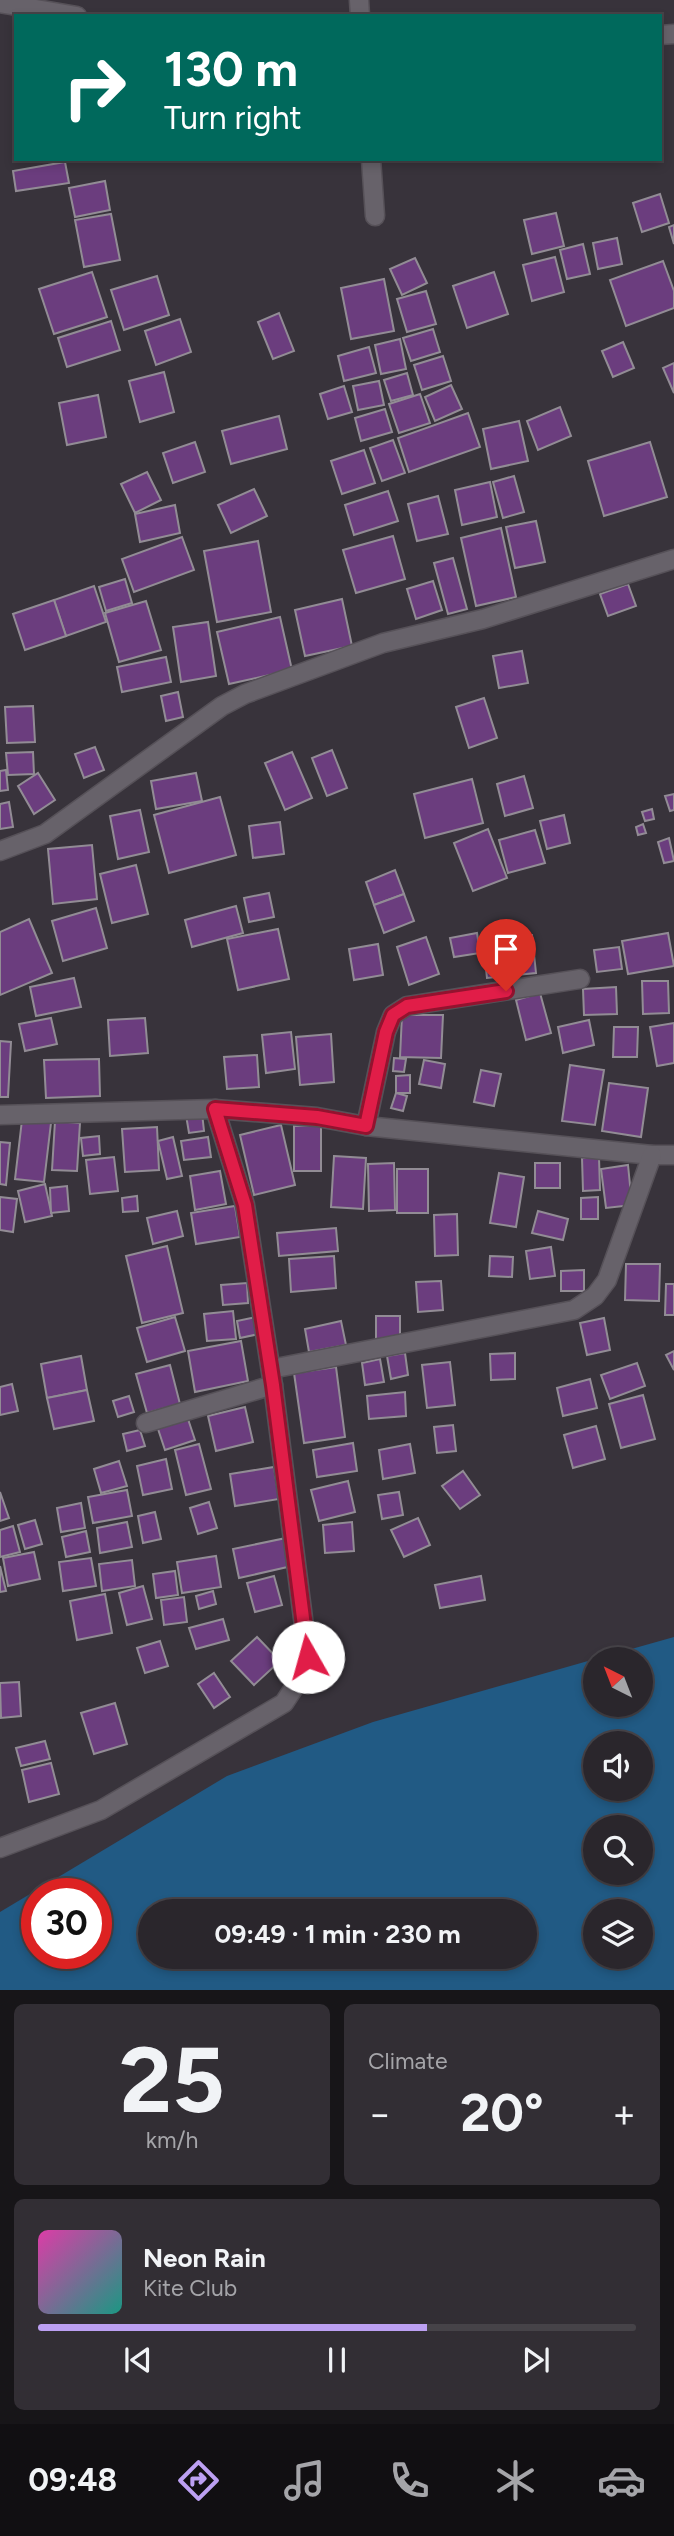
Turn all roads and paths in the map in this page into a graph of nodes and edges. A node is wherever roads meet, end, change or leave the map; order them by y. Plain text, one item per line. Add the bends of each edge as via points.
1 (0, 3) edge
2 (65, 14) edge
3 (371, 161) edge
4 (375, 216) dead end
5 (674, 559) edge
6 (0, 851) edge
7 (580, 979) dead end
8 (215, 1109) junction
9 (0, 1115) edge
10 (366, 1126) junction
11 (652, 1155) junction
12 (674, 1155) edge
13 (272, 1377) junction
14 (146, 1423) dead end
15 (0, 1848) edge

1 - 2 street
3 - 4 street
5 - 6 street via 482,619 383,643 245,694 45,834
7 - 10 street via 407,1006 393,1015
8 - 9 street
8 - 10 street
8 - 13 street via 245,1205
10 - 11 street
11 - 12 street
11 - 13 street via 607,1280 595,1296 574,1310
13 - 14 street
13 - 15 street via 308,1657 300,1678 284,1703 101,1810

